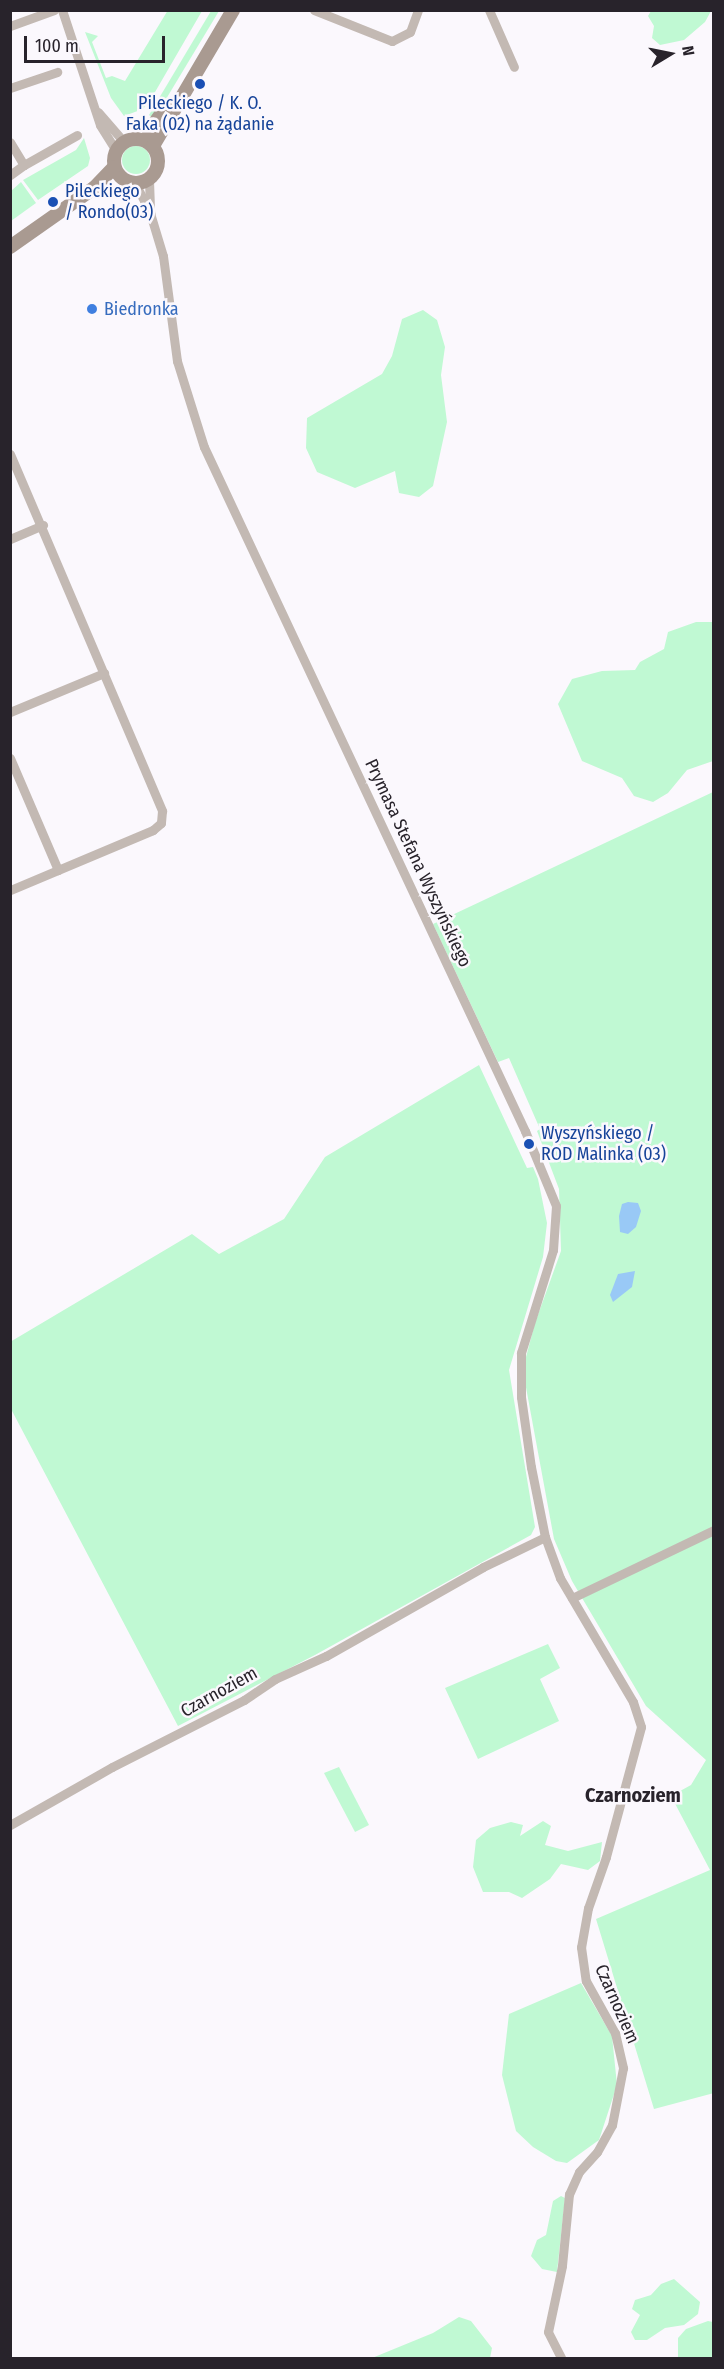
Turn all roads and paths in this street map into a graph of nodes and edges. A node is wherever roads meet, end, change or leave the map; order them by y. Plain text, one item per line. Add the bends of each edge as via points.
1 (54, 10) edge
2 (62, 10) edge
3 (223, 10) edge
4 (233, 10) edge
5 (314, 10) edge
6 (418, 10) edge
7 (489, 10) edge
8 (10, 26) edge
9 (514, 67) dead end
10 (57, 72) dead end
11 (10, 88) edge
12 (76, 135) dead end
13 (10, 142) edge
14 (148, 143) junction
15 (120, 146) junction
16 (24, 165) junction
17 (117, 172) junction
18 (10, 175) edge
19 (142, 182) junction
20 (10, 247) edge
21 (10, 454) edge
22 (43, 525) junction
23 (10, 539) edge
24 (104, 673) junction
25 (10, 712) edge
26 (10, 758) edge
27 (57, 870) junction
28 (10, 890) edge
29 (714, 1530) edge
30 (545, 1537) junction
31 (572, 1598) junction
32 (10, 1825) edge
33 (561, 2358) edge

1 - 8 street
2 - 15 street via 98,112
3 - 14 main road
4 - 14 main road
5 - 6 street via 392,41 410,32
7 - 9 street
10 - 11 street
12 - 16 street
13 - 16 street
14 - 15 main road
14 - 19 main road via 158,168
15 - 17 main road
16 - 18 street
17 - 19 main road
17 - 20 main road
19 - 30 street, Prymasa Stefana Wyszyńskiego via 165,267 177,361 204,447 552,1192 556,1218 553,1250 519,1369 531,1467
21 - 22 street
22 - 23 street
22 - 24 street
24 - 25 street
24 - 27 street via 162,811 161,823
26 - 27 street
27 - 28 street
29 - 31 street
30 - 31 street, Czarnoziem
30 - 32 street, Czarnoziem
31 - 33 street, Czarnoziem via 633,1702 640,1727 580,1947 586,1981 618,2039 623,2068 612,2126 579,2172 569,2194 562,2266 548,2332

